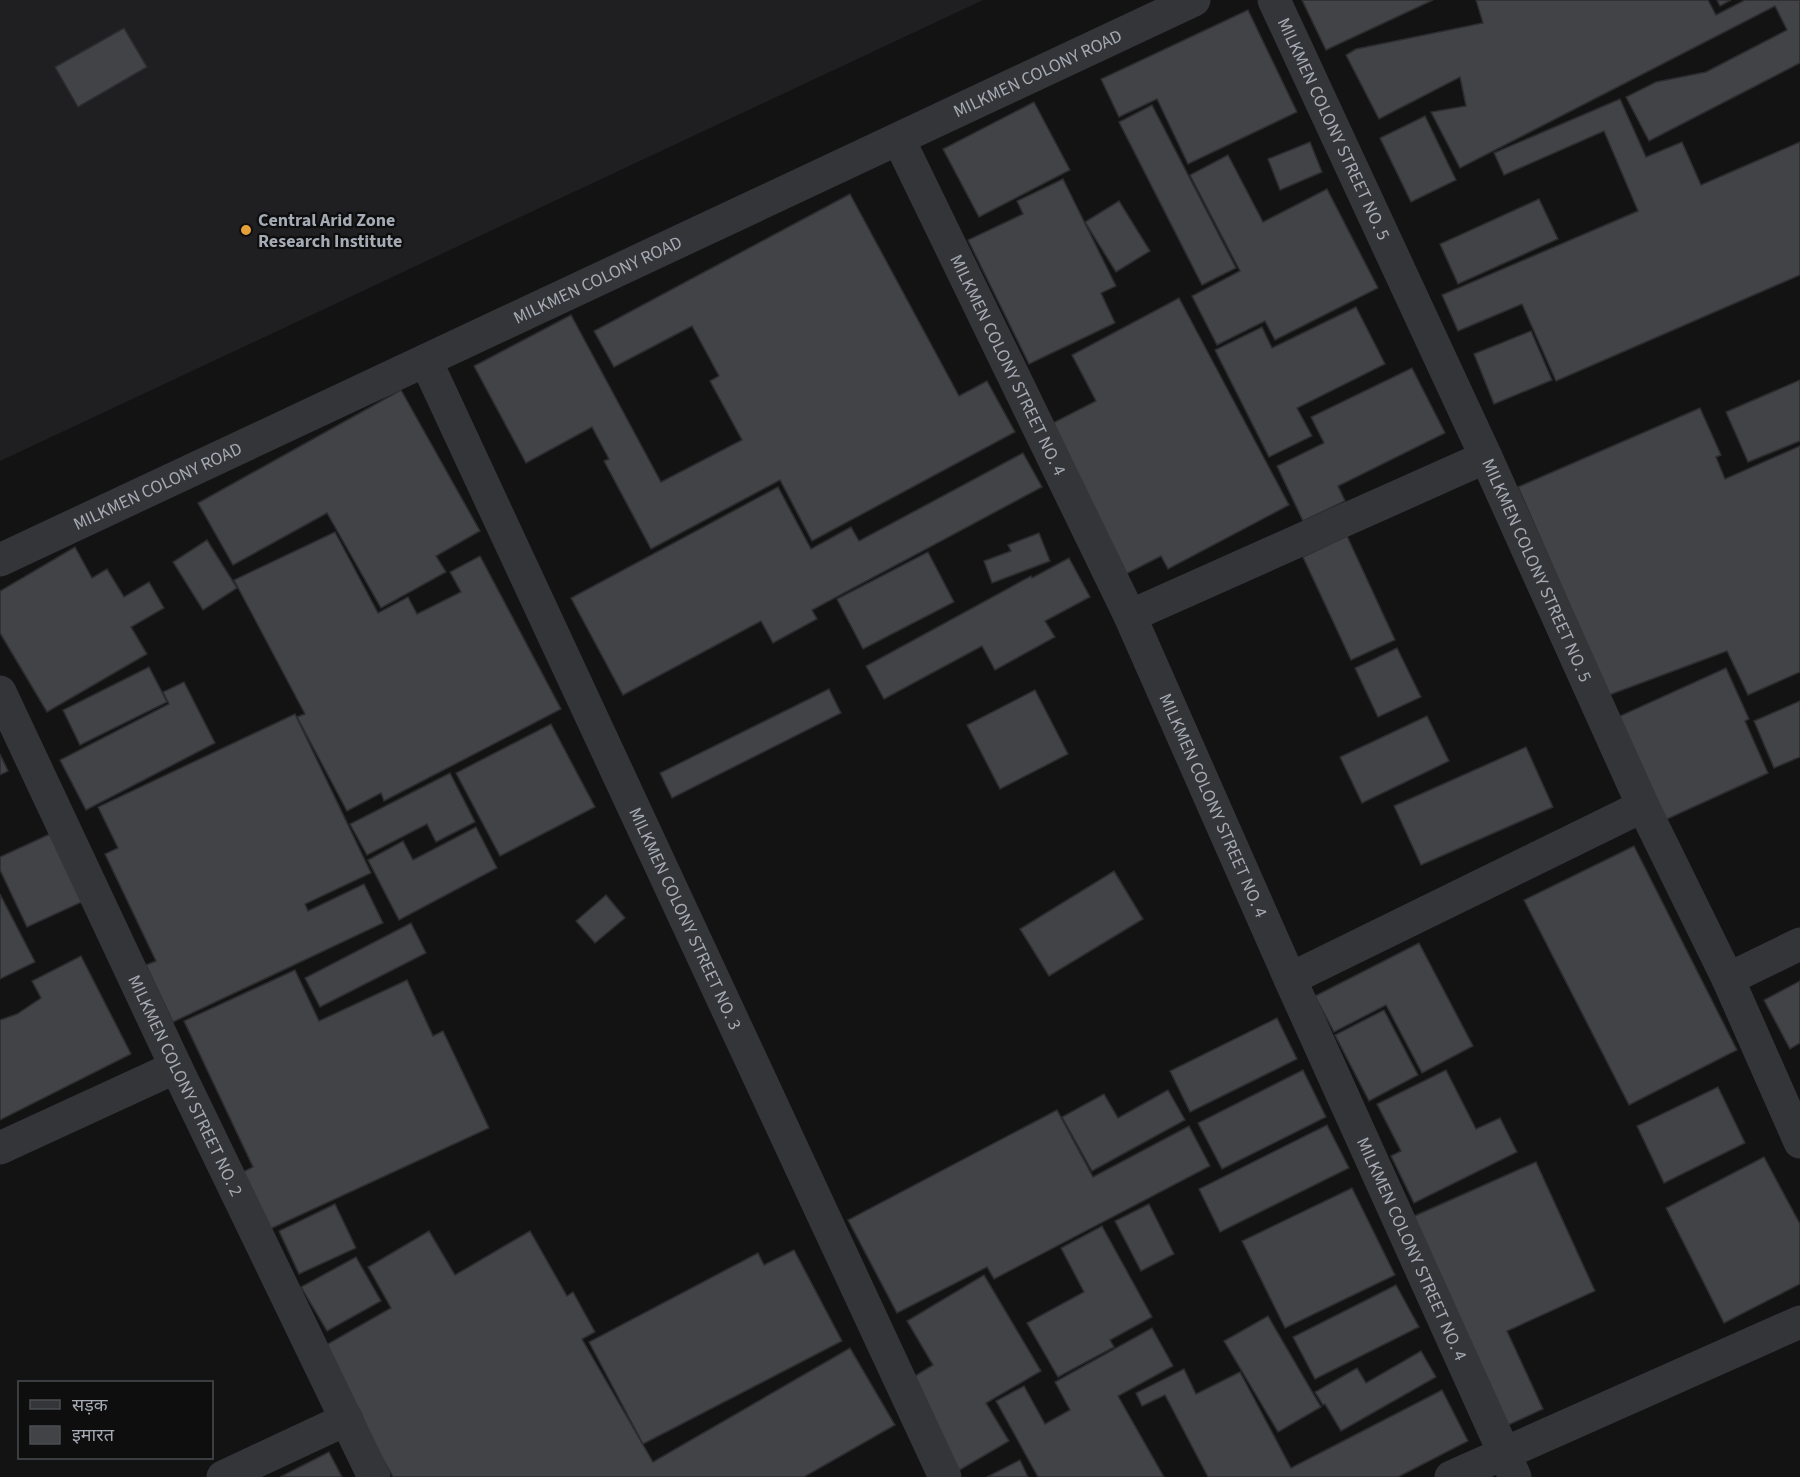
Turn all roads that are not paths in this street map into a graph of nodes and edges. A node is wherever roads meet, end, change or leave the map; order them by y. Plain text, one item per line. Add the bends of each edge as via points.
1 (1194, 0) edge
2 (1274, 0) edge
3 (899, 140) junction
4 (426, 361) junction
5 (1486, 457) junction
6 (0, 560) edge
7 (1131, 616) junction
8 (0, 692) edge
9 (1643, 806) junction
10 (1800, 944) edge
11 (1290, 979) junction
12 (1728, 979) junction
13 (176, 1067) junction
14 (1800, 1142) edge
15 (0, 1148) edge
16 (1800, 1322) edge
17 (347, 1419) junction
18 (1509, 1465) edge
19 (223, 1477) edge
20 (374, 1477) edge
21 (945, 1477) edge
22 (1451, 1477) edge

1 - 3 street, MILKMEN COLONY ROAD
2 - 5 street, MILKMEN COLONY STREET NO. 5
3 - 4 street, MILKMEN COLONY ROAD
3 - 7 street, MILKMEN COLONY STREET NO. 4
4 - 6 street, MILKMEN COLONY ROAD
4 - 21 street, MILKMEN COLONY STREET NO. 3
5 - 7 street
5 - 9 street, MILKMEN COLONY STREET NO. 5
7 - 11 street, MILKMEN COLONY STREET NO. 4
8 - 13 street, MILKMEN COLONY STREET NO. 2
9 - 11 street
9 - 12 street, MILKMEN COLONY STREET NO. 5
10 - 12 street
11 - 18 street, MILKMEN COLONY STREET NO. 4
12 - 14 street, MILKMEN COLONY STREET NO. 5
13 - 15 street
13 - 17 street, MILKMEN COLONY STREET NO. 2
16 - 18 street
17 - 19 street
17 - 20 street, MILKMEN COLONY STREET NO. 2
18 - 22 street

